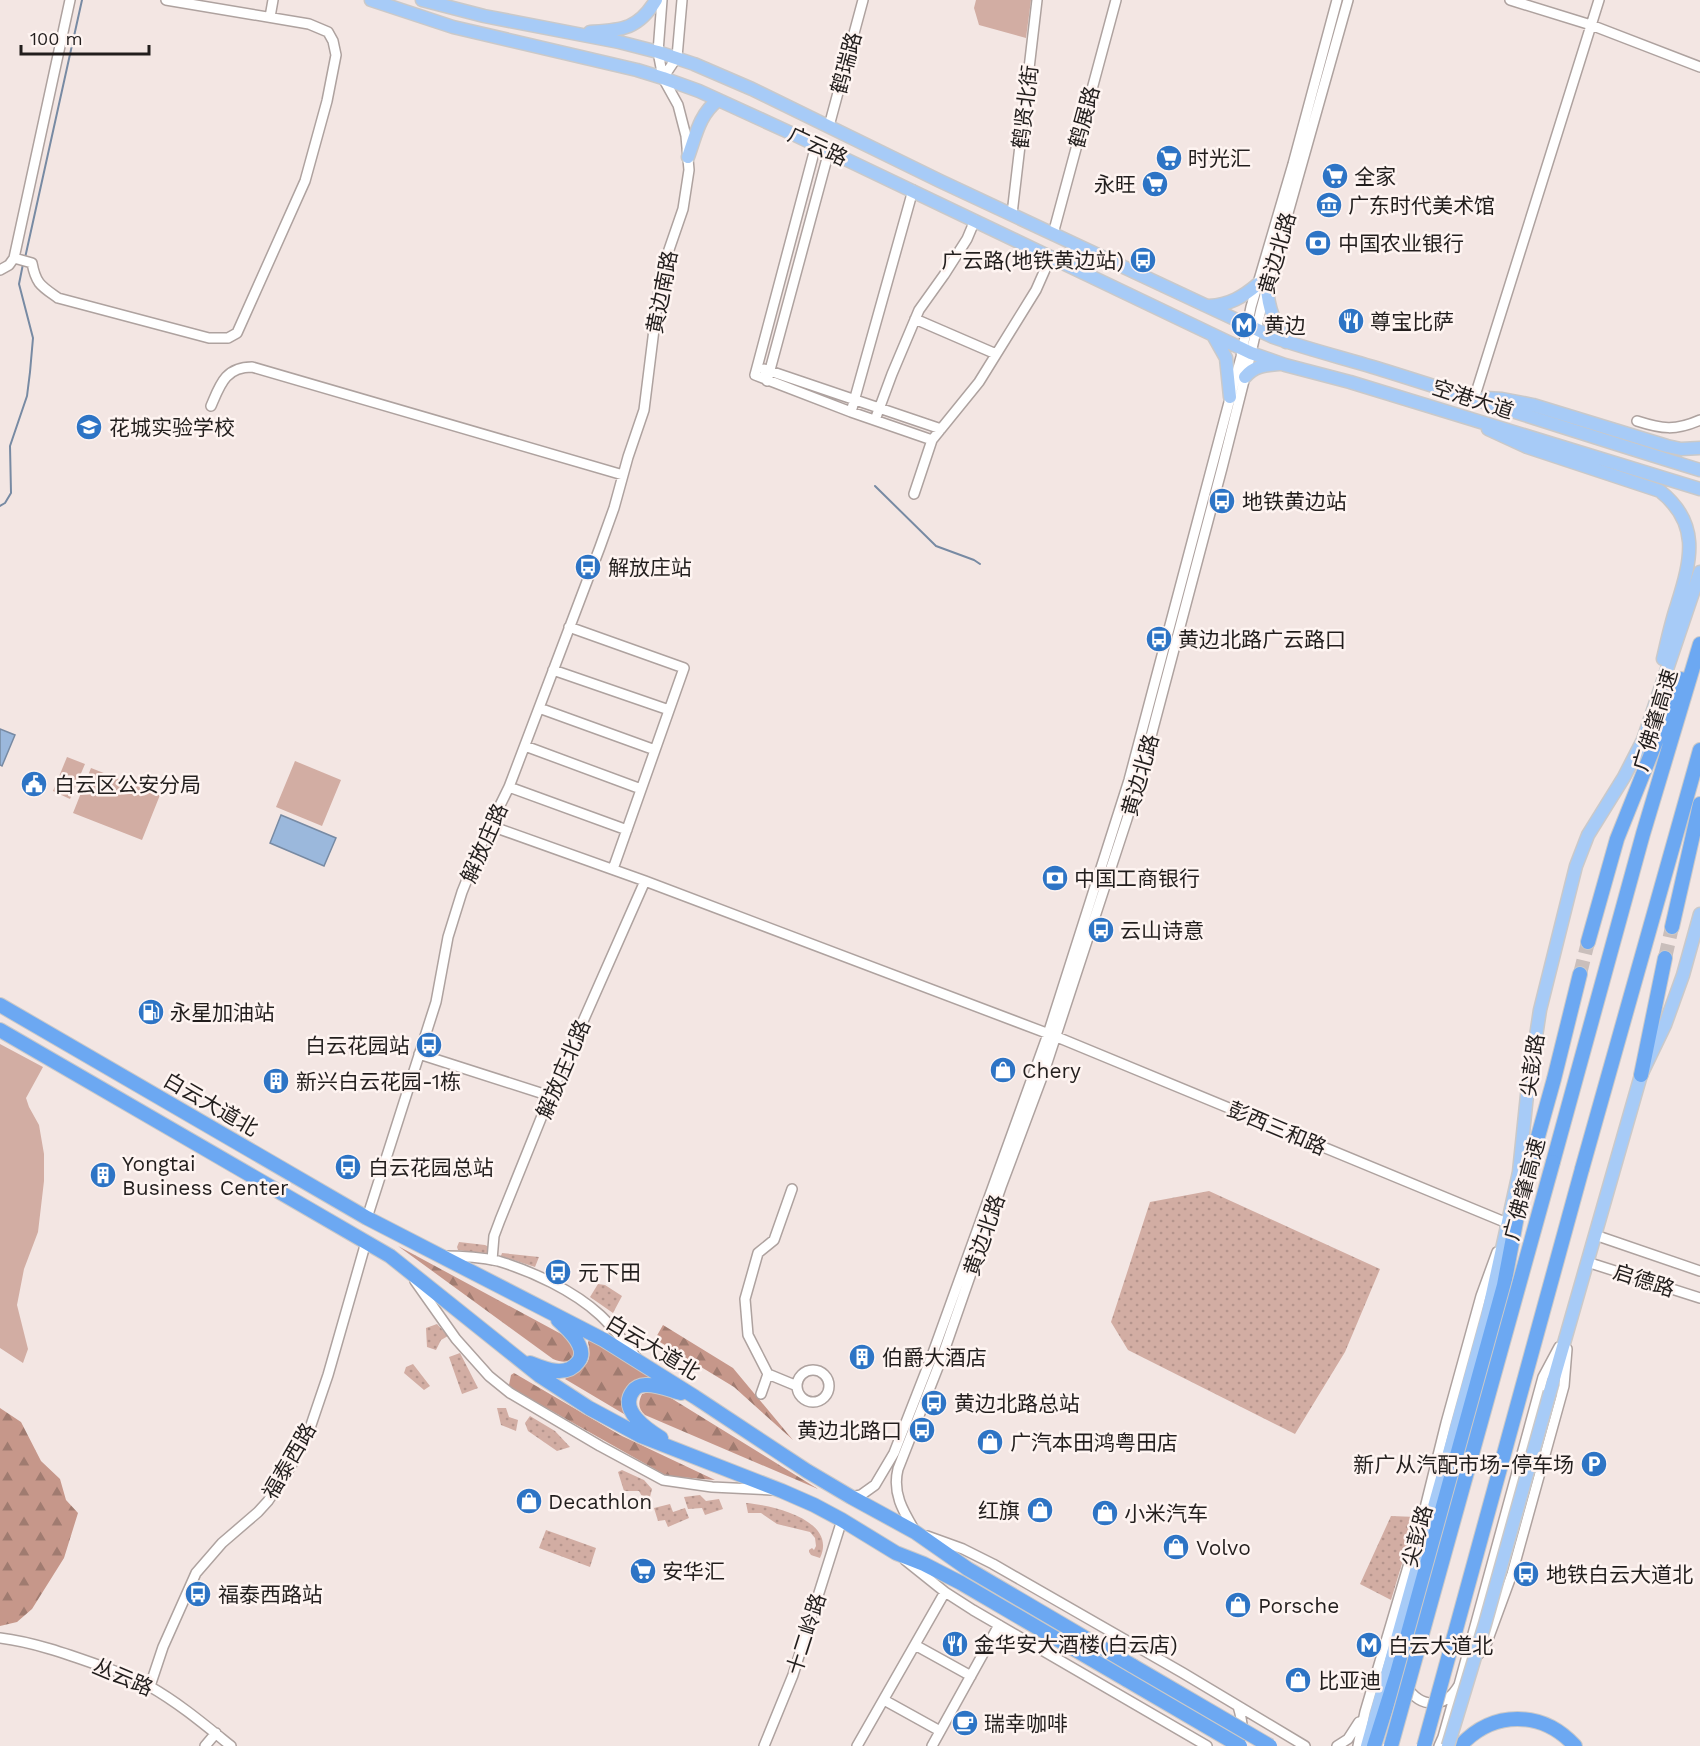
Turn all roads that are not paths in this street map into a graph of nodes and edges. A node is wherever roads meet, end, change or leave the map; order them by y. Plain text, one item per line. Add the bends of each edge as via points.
1 (70, 0) edge
2 (166, 0) edge
3 (273, 0) edge
4 (371, 0) edge
5 (422, 0) edge
6 (656, 0) edge
7 (662, 0) edge
8 (682, 0) edge
9 (863, 0) edge
10 (1037, 0) edge
11 (1116, 0) edge
12 (1337, 0) edge
13 (1348, 0) edge
14 (1510, 0) edge
15 (1599, 0) edge
16 (1338, 16) junction
17 (270, 17) junction
18 (1591, 25) junction
19 (573, 33) junction
20 (658, 52) junction
21 (569, 55) junction
22 (676, 57) junction
23 (1700, 67) edge
24 (663, 78) junction
25 (718, 100) junction
26 (800, 112) junction
27 (829, 126) junction
28 (795, 135) junction
29 (816, 145) junction
30 (829, 151) junction
31 (688, 157) junction
32 (913, 190) junction
33 (1012, 214) junction
34 (975, 220) junction
35 (1053, 234) junction
36 (1051, 256) junction
37 (14, 258) junction
38 (0, 270) edge
39 (1262, 286) junction
40 (1180, 293) junction
41 (1209, 306) junction
42 (1170, 314) junction
43 (915, 319) junction
44 (1252, 327) junction
45 (1212, 334) junction
46 (1286, 342) junction
47 (1247, 351) junction
48 (996, 354) junction
49 (1337, 357) junction
50 (1281, 364) junction
51 (769, 376) junction
52 (1329, 376) junction
53 (1245, 377) junction
54 (1230, 397) junction
55 (1474, 399) junction
56 (855, 400) junction
57 (211, 406) dead end
58 (851, 412) junction
59 (1469, 418) junction
60 (875, 420) junction
61 (1700, 420) edge
62 (1637, 422) dead end
63 (941, 429) junction
64 (932, 440) junction
65 (1700, 448) edge
66 (1700, 470) edge
67 (623, 475) junction
68 (1700, 489) edge
69 (914, 494) dead end
70 (1700, 572) edge
71 (569, 627) junction
72 (1700, 630) edge
73 (1700, 644) edge
74 (553, 670) junction
75 (539, 708) junction
76 (669, 710) junction
77 (1651, 718) junction
78 (525, 746) junction
79 (655, 750) junction
80 (1700, 750) edge
81 (509, 787) junction
82 (641, 789) junction
83 (1700, 804) edge
84 (491, 826) junction
85 (627, 830) junction
86 (613, 869) junction
87 (645, 881) junction
88 (1700, 914) edge
89 (1672, 927) tunnel mouth
90 (1588, 942) tunnel mouth
91 (1665, 958) tunnel mouth
92 (1580, 974) tunnel mouth
93 (0, 1005) edge
94 (0, 1030) edge
95 (1052, 1035) junction
96 (419, 1054) junction
97 (1641, 1075) junction
98 (550, 1096) junction
99 (792, 1189) dead end
100 (1519, 1206) junction
101 (367, 1218) junction
102 (1507, 1223) junction
103 (1595, 1235) junction
104 (366, 1242) junction
105 (437, 1256) junction
106 (492, 1260) junction
107 (1587, 1262) junction
108 (405, 1267) junction
109 (1700, 1271) edge
110 (1700, 1298) edge
111 (547, 1310) junction
112 (1487, 1317) junction
113 (1568, 1332) junction
114 (520, 1360) junction
115 (641, 1363) junction
116 (768, 1374) junction
117 (797, 1386) dead end
118 (761, 1395) dead end
119 (695, 1397) junction
120 (681, 1452) junction
121 (782, 1491) junction
122 (851, 1497) junction
123 (842, 1520) junction
124 (915, 1532) junction
125 (896, 1553) junction
126 (945, 1592) junction
127 (999, 1625) junction
128 (0, 1638) edge
129 (915, 1645) junction
130 (1403, 1651) junction
131 (971, 1676) junction
132 (1459, 1685) junction
133 (150, 1686) junction
134 (884, 1700) junction
135 (1238, 1706) junction
136 (1365, 1712) junction
137 (940, 1731) junction
138 (216, 1734) junction
139 (1190, 1734) junction
140 (1442, 1744) edge
141 (205, 1746) edge
142 (231, 1746) edge
143 (764, 1746) edge
144 (857, 1746) edge
145 (932, 1746) edge
146 (1201, 1746) edge
147 (1208, 1746) edge
148 (1232, 1746) edge
149 (1240, 1746) edge
150 (1270, 1746) edge
151 (1305, 1746) edge
152 (1337, 1746) edge
153 (1358, 1746) edge
154 (1367, 1746) edge
155 (1374, 1746) edge
156 (1391, 1746) edge
157 (1424, 1746) edge
158 (1460, 1746) edge
159 (1575, 1746) edge

1 - 37 street
2 - 17 street
3 - 17 street
4 - 21 main road, 广云路 via 462,29
5 - 19 main road, 广云路
6 - 19 main road via 631,26 616,31
7 - 20 street, 黄边南路
8 - 22 street
9 - 27 street, 鹤瑞路
10 - 33 street, 鹤贤北街
11 - 35 street, 鹤展路
12 - 16 street, 黄边北路
13 - 16 street, 黄边北路
14 - 18 street
15 - 18 street
16 - 39 street, 黄边北路
17 - 37 street via 328,32 336,55 305,181 237,333 228,338 208,338 57,298 35,278 32,263
18 - 23 street
18 - 55 street
19 - 20 main road, 广云路
19 - 21 main road
20 - 22 main road, 广云路
20 - 24 street, 黄边南路
21 - 24 main road, 广云路
22 - 24 street
22 - 26 main road, 广云路
24 - 25 main road, 广云路
24 - 31 street, 黄边南路 via 678,105
25 - 28 main road, 广云路
25 - 31 main road via 701,119
26 - 27 main road, 广云路
26 - 28 main road via 792,121
27 - 33 main road, 广云路
28 - 29 main road, 广云路
29 - 30 main road, 广云路
29 - 51 street via 755,375
30 - 32 main road, 广云路
30 - 51 street
31 - 67 street, 黄边南路 via 683,209 660,282 644,410
32 - 34 main road, 广云路
32 - 56 street
33 - 35 main road, 广云路
34 - 36 main road, 广云路
34 - 43 street
35 - 40 main road, 广云路
36 - 42 main road, 广云路
36 - 48 street via 1036,290
37 - 38 street
39 - 41 main road via 1234,301
39 - 44 street, 黄边北路
39 - 46 main road
40 - 41 main road, 广云路
40 - 42 main road
41 - 44 main road, 广云路
42 - 45 main road, 广云路
43 - 48 street
43 - 60 street
44 - 46 main road, 空港大道
44 - 47 street, 黄边北路
45 - 47 main road, 广云路
45 - 54 main road via 1226,358
46 - 49 main road, 空港大道
47 - 50 main road, 空港大道
47 - 53 street, 黄边北路
47 - 54 street, 黄边北路
48 - 63 street
49 - 52 main road
49 - 55 main road, 空港大道
50 - 52 main road, 空港大道
50 - 53 main road via 1258,367
51 - 56 street
51 - 58 street
52 - 59 main road, 空港大道
53 - 95 street, 黄边北路 via 1137,787
54 - 95 street, 黄边北路 via 1129,780
55 - 65 main road via 1515,401 1667,446
55 - 66 main road, 空港大道
56 - 58 street
56 - 63 street
57 - 67 street via 228,375 236,369 252,367
58 - 60 street
59 - 68 main road, 空港大道
59 - 77 main road via 1527,447 1660,491 1685,513 1695,541 1694,554 1676,608
60 - 64 street
61 - 62 street via 1675,429
63 - 64 street
64 - 69 street
67 - 71 street, 解放庄路 via 608,527
70 - 77 main road, 尖彭路
71 - 74 street, 解放庄路
71 - 76 street via 684,668
72 - 90 highway via 1617,839
73 - 156 highway, 广佛肇高速, bridge
74 - 75 street, 解放庄路
74 - 76 street
75 - 78 street, 解放庄路
75 - 79 street
76 - 79 street
77 - 102 main road, 尖彭路 via 1634,759 1588,835 1576,866 1540,1010 1521,1158
78 - 81 street, 解放庄路
78 - 82 street
79 - 82 street
80 - 157 highway, bridge
81 - 84 street, 解放庄路
81 - 85 street
82 - 85 street
83 - 89 highway
84 - 86 street, 彭西三和路
84 - 96 street, 解放庄路 via 454,916 441,983
85 - 86 street
86 - 87 street, 彭西三和路
87 - 95 street, 彭西三和路
87 - 98 street, 解放庄北路
88 - 97 main road via 1669,1014
91 - 97 highway
92 - 100 highway
93 - 101 highway, 白云大道北
94 - 104 highway, 白云大道北
95 - 102 street, 彭西三和路
95 - 122 street, 黄边北路 via 887,1467 875,1485
95 - 124 street, 黄边北路 via 942,1357 898,1469 897,1493
96 - 98 street
96 - 101 street, 解放庄路
97 - 103 main road
98 - 106 street, 解放庄北路 via 494,1236
99 - 116 street via 774,1240 758,1253 745,1299 748,1335
100 - 112 highway
100 - 130 highway via 1504,1285
101 - 105 highway, 白云大道北
102 - 112 main road
102 - 136 street, 尖彭路 via 1481,1296 1423,1516
103 - 107 main road
103 - 109 street, 启德路
104 - 108 highway, 白云大道北
104 - 133 street, 福泰西路 via 310,1428 268,1501 196,1573
105 - 106 street
105 - 111 highway, 白云大道北
106 - 115 street via 580,1299 606,1321
107 - 110 street, 启德路
107 - 113 main road
108 - 114 highway, 白云大道北
108 - 121 street via 456,1339 510,1393 663,1480
111 - 114 highway via 578,1342 579,1360 572,1368 559,1371
111 - 115 highway, 白云大道北
112 - 154 main road
113 - 132 street via 1543,1377
113 - 132 street via 1564,1386 1512,1574 1487,1642
113 - 140 main road, bridge via 1485,1624
114 - 120 highway, 白云大道北 via 589,1408
115 - 119 highway, 白云大道北
116 - 117 street
116 - 118 street
119 - 120 highway via 642,1385 630,1396 632,1412 640,1423
119 - 122 highway, 白云大道北
120 - 121 highway, 白云大道北
121 - 123 highway, 白云大道北
122 - 124 highway, 白云大道北
123 - 125 highway, 白云大道北
123 - 143 street, 十二岭路 via 793,1675
124 - 135 street via 993,1564
124 - 150 highway, 白云大道北, bridge via 968,1569
125 - 126 street
125 - 149 highway, 白云大道北, bridge via 961,1583
126 - 127 street
126 - 129 street
127 - 131 street
127 - 139 street
128 - 133 street, 丛云路 via 67,1654
129 - 131 street
129 - 134 street
130 - 132 street via 1405,1684 1414,1697 1440,1702
130 - 155 highway
131 - 137 street
132 - 140 street
133 - 138 street, 丛云路
134 - 137 street
134 - 144 street
135 - 148 street via 1242,1728 1238,1742
135 - 151 street
136 - 152 street via 1352,1734
136 - 153 street, 尖彭路
137 - 145 street
138 - 141 street
138 - 142 street, 丛云路
139 - 146 street
139 - 147 street
158 - 159 highway via 1483,1727 1513,1719 1550,1726

